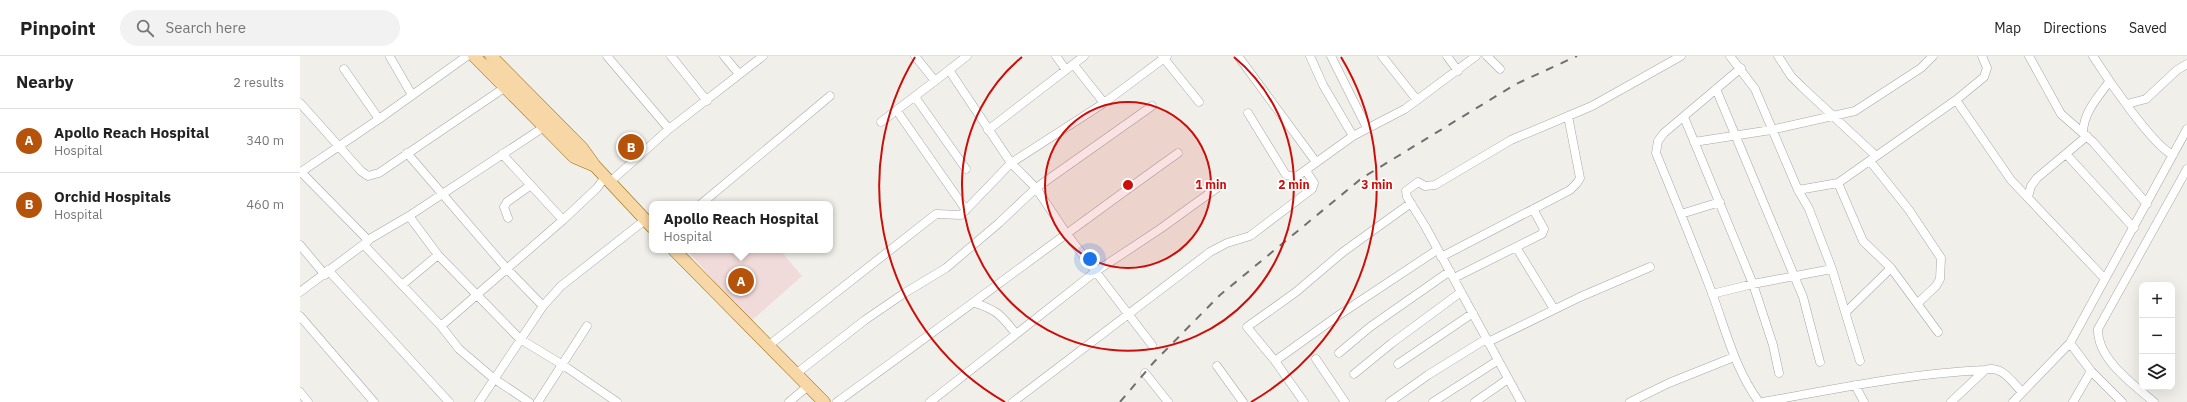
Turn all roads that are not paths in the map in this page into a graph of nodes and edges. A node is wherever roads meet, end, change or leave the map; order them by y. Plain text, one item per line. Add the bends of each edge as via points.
1 (467, 56) edge
2 (474, 56) edge
3 (607, 56) edge
4 (671, 56) edge
5 (724, 56) edge
6 (763, 56) edge
7 (915, 56) edge
8 (967, 56) edge
9 (1056, 56) edge
10 (1084, 56) edge
11 (1238, 56) edge
12 (1310, 56) edge
13 (1331, 56) edge
14 (1382, 56) edge
15 (1447, 56) edge
16 (1476, 56) edge
17 (1487, 56) edge
18 (1681, 56) edge
19 (1730, 56) edge
20 (1778, 56) edge
21 (1933, 56) edge
22 (1982, 56) edge
23 (2029, 56) edge
24 (2093, 56) edge
25 (390, 57) dead end
26 (497, 57) edge
27 (1165, 57) edge
28 (2187, 64) edge
29 (1074, 65) junction
30 (1741, 68) junction
31 (1500, 69) dead end
32 (344, 70) dead end
33 (949, 70) junction
34 (1066, 70) junction
35 (1458, 71) junction
36 (739, 74) junction
37 (934, 81) junction
38 (2109, 82) junction
39 (504, 88) junction
40 (1716, 89) junction
41 (412, 95) junction
42 (830, 96) dead end
43 (915, 97) junction
44 (1417, 100) junction
45 (1956, 100) junction
46 (707, 101) junction
47 (1199, 102) dead end
48 (300, 103) edge
49 (1104, 103) junction
50 (2127, 104) junction
51 (1152, 106) dead end
52 (897, 111) junction
53 (1248, 113) dead end
54 (1568, 116) junction
55 (1684, 116) junction
56 (1835, 117) junction
57 (379, 119) junction
58 (881, 122) dead end
59 (550, 124) junction
60 (1367, 128) junction
61 (669, 129) junction
62 (2187, 129) edge
63 (988, 130) junction
64 (1771, 130) junction
65 (2085, 134) junction
66 (1735, 135) junction
67 (1353, 136) junction
68 (1694, 142) junction
69 (340, 146) junction
70 (407, 153) junction
71 (1178, 153) dead end
72 (502, 154) junction
73 (2066, 154) junction
74 (2173, 155) junction
75 (1873, 159) junction
76 (1316, 162) junction
77 (1011, 163) junction
78 (966, 169) dead end
79 (2187, 169) edge
80 (300, 171) edge
81 (1306, 171) junction
82 (607, 180) junction
83 (1838, 183) junction
84 (1221, 184) dead end
85 (530, 185) junction
86 (1036, 188) junction
87 (1798, 190) junction
88 (442, 194) junction
89 (2028, 198) junction
90 (705, 201) edge
91 (1720, 202) junction
92 (1411, 203) junction
93 (2147, 204) junction
94 (1533, 208) junction
95 (966, 210) junction
96 (1681, 214) junction
97 (409, 216) junction
98 (508, 218) dead end
99 (563, 220) junction
100 (649, 223) edge
101 (2134, 228) junction
102 (1066, 233) junction
103 (366, 242) junction
104 (300, 245) edge
105 (1516, 247) junction
106 (677, 253) edge
107 (1439, 254) junction
108 (438, 255) junction
109 (1650, 267) dead end
110 (1891, 268) junction
111 (507, 269) junction
112 (1832, 269) junction
113 (1095, 272) junction
114 (327, 273) junction
115 (1452, 275) junction
116 (1793, 276) junction
117 (2105, 279) junction
118 (1753, 284) junction
119 (402, 285) junction
120 (300, 292) edge
121 (1461, 292) junction
122 (1712, 294) junction
123 (475, 295) junction
124 (975, 303) junction
125 (1918, 303) junction
126 (543, 306) junction
127 (1554, 309) junction
128 (1846, 312) junction
129 (1473, 313) junction
130 (300, 316) edge
131 (1128, 316) junction
132 (441, 326) junction
133 (587, 326) dead end
134 (1938, 332) dead end
135 (1016, 334) junction
136 (520, 339) junction
137 (1487, 340) junction
138 (2070, 343) junction
139 (1152, 345) dead end
140 (768, 346) junction
141 (1339, 353) dead end
142 (1734, 357) junction
143 (1316, 359) dead end
144 (1275, 360) junction
145 (1497, 361) junction
146 (1860, 361) dead end
147 (1820, 362) dead end
148 (1398, 364) dead end
149 (563, 365) junction
150 (1217, 366) dead end
151 (1985, 370) junction
152 (2091, 371) junction
153 (797, 373) junction
154 (1145, 373) dead end
155 (1779, 373) dead end
156 (1354, 374) dead end
157 (493, 378) junction
158 (1508, 378) junction
159 (808, 386) junction
160 (1855, 386) junction
161 (300, 392) edge
162 (2022, 392) junction
163 (1807, 394) junction
164 (308, 402) edge
165 (374, 402) edge
166 (449, 402) edge
167 (479, 402) edge
168 (529, 402) edge
169 (538, 402) edge
170 (617, 402) edge
171 (790, 402) edge
172 (824, 402) edge
173 (837, 402) edge
174 (930, 402) edge
175 (1013, 402) edge
176 (1168, 402) edge
177 (1243, 402) edge
178 (1304, 402) edge
179 (1345, 402) edge
180 (1390, 402) edge
181 (1433, 402) edge
182 (1475, 402) edge
183 (1520, 402) edge
184 (1630, 402) edge
185 (1759, 402) edge
186 (1763, 402) edge
187 (1812, 402) edge
188 (1864, 402) edge
189 (1951, 402) edge
190 (2013, 402) edge
191 (2073, 402) edge
192 (2121, 402) edge
193 (2154, 402) edge

1 - 41 street
2 - 39 main road
3 - 61 street
4 - 46 street
5 - 36 street
6 - 36 street
7 - 37 street
8 - 33 street
9 - 34 street
10 - 29 street
11 - 76 street
12 - 67 street via 1323,85
13 - 60 street
14 - 44 street
15 - 35 street
16 - 35 street
17 - 31 street
18 - 54 street via 1609,97
19 - 30 street
20 - 56 street via 1791,76 1818,104
21 - 56 street via 1921,68 1865,106
22 - 45 street via 1987,68 1984,77
23 - 65 street via 2060,114
24 - 38 street
25 - 41 street
26 - 59 main road
27 - 47 street
27 - 49 street
28 - 50 street via 2146,99
29 - 34 street
29 - 49 street
30 - 40 street
30 - 64 street via 1755,89
32 - 57 street
33 - 37 street
33 - 63 street
34 - 63 street
35 - 44 street
36 - 46 street
37 - 43 street
38 - 50 street
38 - 65 street via 2083,124
39 - 59 main road
39 - 70 street
40 - 55 street
40 - 66 street
41 - 57 street
42 - 90 street
43 - 52 street
43 - 78 street
44 - 60 street
45 - 75 street
45 - 89 street via 2001,167
46 - 61 street
48 - 69 street
49 - 77 street
50 - 74 street via 2164,150
51 - 86 street
52 - 58 street
52 - 95 street
53 - 81 street via 1286,175 1293,178
54 - 92 street via 1511,140 1431,187 1418,182 1406,191
54 - 94 street via 1580,178 1570,190
55 - 68 street
55 - 96 street via 1661,137 1656,146 1656,153
56 - 64 street
56 - 75 street
57 - 69 street
59 - 72 street
59 - 82 main road via 574,157 595,166
60 - 67 street
61 - 82 street
62 - 74 street
63 - 77 street
64 - 66 street
64 - 87 street
65 - 73 street
65 - 93 street
66 - 68 street
66 - 116 street
67 - 76 street
68 - 91 street
69 - 70 street via 368,176 379,173
69 - 80 street
70 - 88 street
71 - 102 street
72 - 85 street
72 - 88 street
73 - 89 street via 2033,182
73 - 101 street
74 - 93 street
75 - 83 street
75 - 125 street via 1941,258 1940,279
76 - 81 street
77 - 86 street
77 - 95 street
79 - 193 street via 2098,329 2100,344 2110,360
80 - 103 street
81 - 131 street via 1314,182 1312,189 1250,236 1210,252
82 - 99 street
82 - 100 main road
83 - 87 street
83 - 110 street via 1863,241
84 - 113 street
85 - 98 street via 506,202 504,207
85 - 99 street
86 - 102 street
86 - 153 street via 946,268 902,294
87 - 112 street via 1809,209
88 - 97 street
88 - 111 street
89 - 117 street
91 - 96 street
91 - 118 street
92 - 107 street
92 - 144 street via 1247,327
93 - 101 street
94 - 105 street via 1544,231
94 - 107 street
95 - 140 street via 961,215 936,214
96 - 122 street
97 - 103 street
97 - 108 street
99 - 111 street
100 - 126 street via 561,286
101 - 117 street
102 - 113 street
102 - 124 street
103 - 114 street
103 - 119 street
104 - 114 street
105 - 115 street
105 - 127 street
106 - 140 main road
107 - 115 street
107 - 144 street via 1345,310
108 - 119 street
108 - 123 street
109 - 127 street
110 - 125 street
110 - 128 street
111 - 123 street
111 - 126 street
112 - 116 street
112 - 128 street
113 - 131 street
113 - 135 street
114 - 120 street
114 - 166 street
115 - 121 street
115 - 141 street via 1370,327
116 - 118 street
116 - 147 street via 1807,309
117 - 138 street
118 - 122 street
118 - 155 street via 1774,345
119 - 132 street
121 - 129 street
121 - 156 street
122 - 142 street
123 - 132 street
123 - 136 street
124 - 135 street via 1001,314
124 - 173 street
125 - 134 street
126 - 136 street
127 - 137 street
128 - 146 street
129 - 137 street
129 - 148 street
130 - 165 street
131 - 139 street
131 - 175 street
132 - 157 street via 459,349
133 - 149 street
135 - 174 street
136 - 149 street
136 - 157 street
137 - 145 street
137 - 180 street via 1428,375
138 - 152 street
138 - 162 street
140 - 153 main road
142 - 184 street via 1668,383
142 - 185 street
143 - 179 street
144 - 178 street
145 - 158 street
145 - 181 street
149 - 169 street
149 - 170 street
150 - 177 street
151 - 160 street via 1956,371
151 - 162 street via 1997,368
151 - 189 street
152 - 191 street
152 - 192 street
153 - 159 main road
154 - 176 street
157 - 167 street
157 - 168 street
158 - 182 street
158 - 183 street
159 - 171 street
159 - 172 main road
160 - 163 street
160 - 188 street
161 - 164 street
162 - 190 street
163 - 186 street
163 - 187 street

